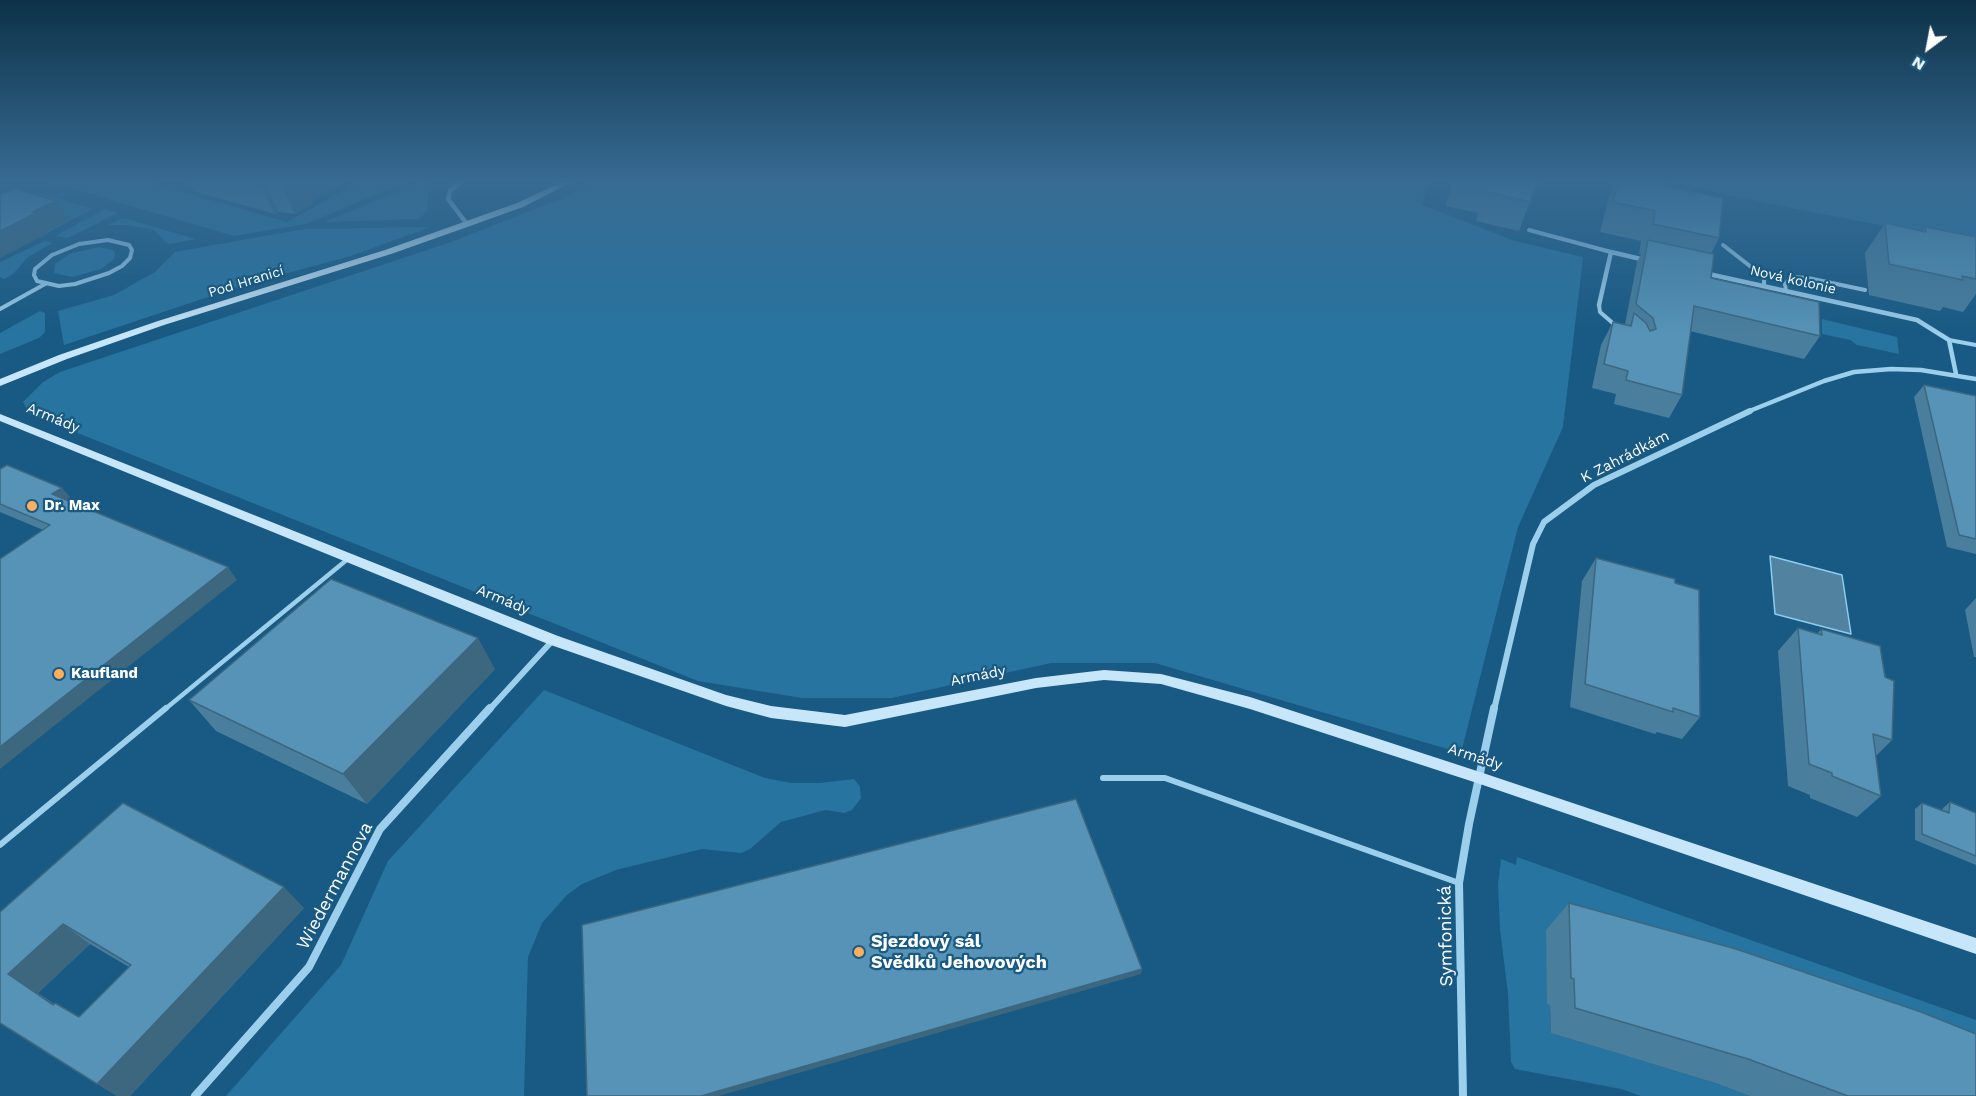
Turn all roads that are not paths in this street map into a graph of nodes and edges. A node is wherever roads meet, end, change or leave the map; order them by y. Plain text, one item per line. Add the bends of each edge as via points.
1 (441, 233) edge
2 (1541, 233) edge
3 (1723, 245) edge
4 (1611, 252) junction
5 (1648, 260) edge
6 (1695, 271) edge
7 (45, 284) junction
8 (1764, 286) junction
9 (1865, 290) dead end
10 (1785, 291) junction
11 (1599, 304) joint
12 (0, 309) edge
13 (1622, 330) edge
14 (1949, 340) junction
15 (1976, 345) edge
16 (1956, 374) junction
17 (1976, 379) edge
18 (0, 383) edge
19 (0, 417) edge
20 (349, 558) junction
21 (553, 640) junction
22 (1103, 778) dead end
23 (1480, 778) junction
24 (0, 845) edge
25 (1459, 883) junction
26 (1976, 946) edge
27 (195, 1096) edge
28 (1463, 1096) edge

1 - 18 street, Pod Hranicí via 161,323
2 - 4 lane
3 - 8 lane via 1764,277
4 - 5 street
4 - 11 street
6 - 8 street, Nová kolonie
7 - 7 lane via 93,280 122,266 132,250 129,244 108,240 64,248 35,269 37,281
7 - 12 lane
8 - 10 street, Nová kolonie
9 - 10 lane via 1792,277 1785,284
10 - 14 street, Nová kolonie via 1917,320
11 - 13 lane via 1600,312
14 - 15 lane
14 - 16 street
16 - 17 street, K Zahrádkám
16 - 23 street, K Zahrádkám via 1891,369 1854,372 1824,381 1749,411 1594,485 1544,522 1533,544 1515,615
19 - 20 street, Armády
20 - 21 street, Armády
20 - 24 lane
21 - 23 street, Armády via 726,700 771,712 845,721 1036,683 1104,675 1161,680 1250,703
21 - 27 street, Wiedermannova via 380,829 309,967
22 - 25 lane via 1165,778
23 - 25 street, Symfonická
23 - 26 street, Armády
25 - 28 street, Symfonická

